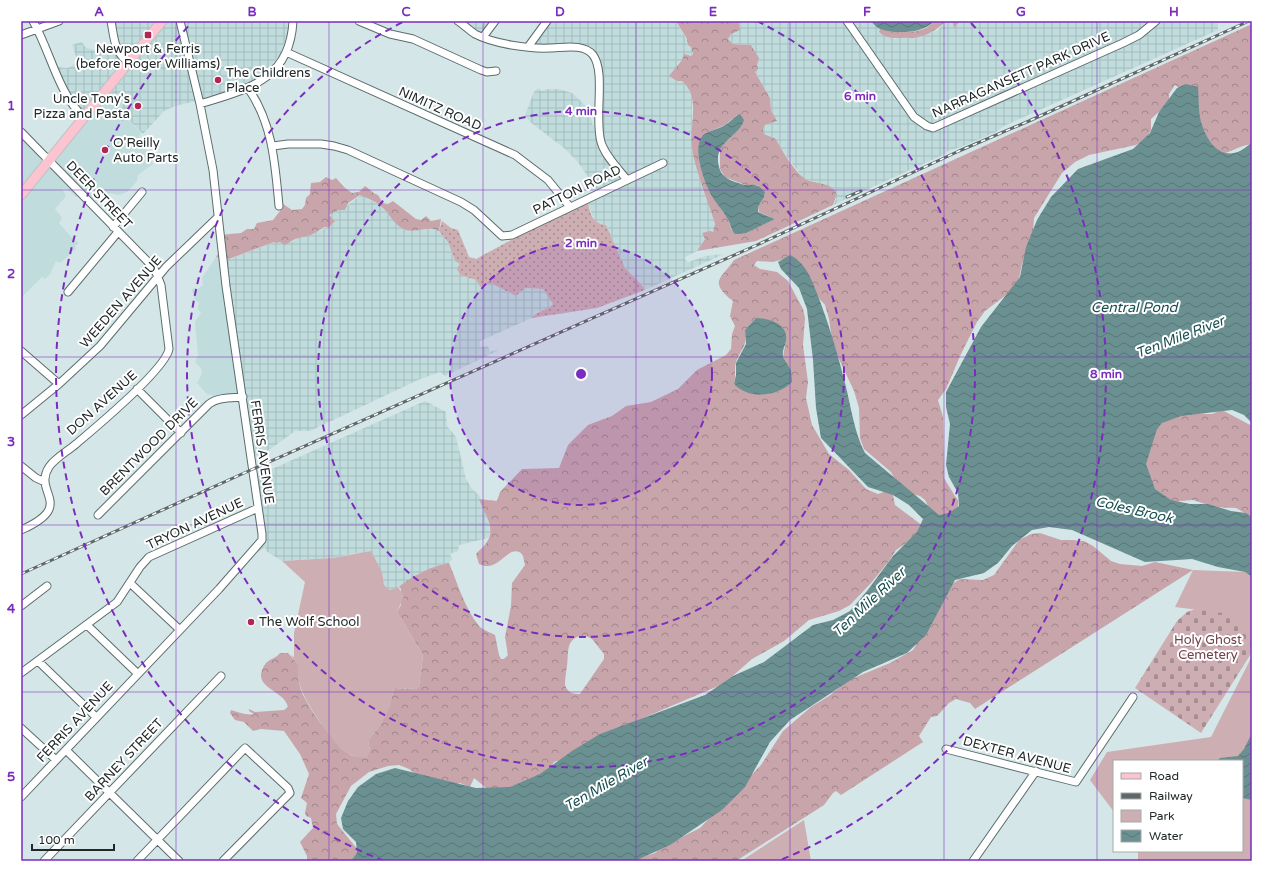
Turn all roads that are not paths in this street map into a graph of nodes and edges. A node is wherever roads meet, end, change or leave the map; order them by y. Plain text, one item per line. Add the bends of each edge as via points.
1 (33, 21) edge
2 (59, 21) edge
3 (111, 21) edge
4 (162, 21) edge
5 (180, 21) edge
6 (293, 21) edge
7 (359, 21) edge
8 (458, 21) edge
9 (495, 21) edge
10 (547, 21) edge
11 (847, 21) edge
12 (1156, 21) edge
13 (37, 29) junction
14 (21, 35) edge
15 (483, 37) junction
16 (528, 47) junction
17 (286, 52) junction
18 (128, 62) junction
19 (496, 71) dead end
20 (248, 88) junction
21 (200, 104) junction
22 (84, 118) junction
23 (21, 132) edge
24 (273, 146) junction
25 (49, 161) junction
26 (663, 163) dead end
27 (627, 180) junction
28 (142, 192) dead end
29 (21, 196) edge
30 (279, 206) dead end
31 (570, 207) junction
32 (218, 217) junction
33 (116, 229) junction
34 (158, 276) junction
35 (68, 292) dead end
36 (21, 351) edge
37 (59, 384) junction
38 (137, 389) junction
39 (243, 397) junction
40 (21, 415) edge
41 (181, 433) junction
42 (21, 466) edge
43 (45, 482) junction
44 (258, 508) junction
45 (98, 515) dead end
46 (21, 530) edge
47 (130, 583) junction
48 (47, 586) dead end
49 (21, 606) edge
50 (88, 625) junction
51 (179, 629) junction
52 (38, 661) junction
53 (21, 673) edge
54 (137, 673) junction
55 (221, 676) dead end
56 (1133, 696) dead end
57 (96, 717) junction
58 (21, 728) edge
59 (946, 749) dead end
60 (66, 750) junction
61 (56, 760) junction
62 (1036, 771) junction
63 (110, 793) junction
64 (21, 797) edge
65 (157, 840) junction
66 (44, 861) edge
67 (137, 861) edge
68 (180, 861) edge
69 (223, 861) edge
70 (973, 861) edge

1 - 13 street
2 - 13 street
3 - 18 street via 114,43 118,52
4 - 18 main road
5 - 21 street, FERRIS AVENUE
6 - 17 street
7 - 19 street via 390,34 413,39 481,70
8 - 15 street
9 - 15 street
10 - 16 street
11 - 12 street, NARRAGANSETT PARK DRIVE via 914,117 933,128 1139,35
13 - 14 street
13 - 22 street via 62,90
15 - 16 street
16 - 27 street via 578,47 592,53 598,66 598,126 601,142
17 - 20 street via 281,64 270,76
17 - 31 street, NIMITZ ROAD via 514,155 548,180
18 - 22 main road
20 - 21 street
20 - 24 street via 259,107
21 - 32 street, FERRIS AVENUE via 213,170
22 - 25 main road
23 - 25 street, DEER STREET
24 - 30 street
24 - 31 street, PATTON ROAD via 321,144 348,150 461,202 474,210 502,236 512,235
25 - 29 main road
25 - 33 street, DEER STREET
26 - 27 street, PATTON ROAD
27 - 31 street, PATTON ROAD
28 - 33 street
32 - 34 street, WEEDEN AVENUE
32 - 39 street, FERRIS AVENUE
33 - 34 street, DEER STREET via 154,268
33 - 35 street
34 - 37 street, WEEDEN AVENUE via 104,342
34 - 38 street, DON AVENUE via 169,349 166,357
36 - 37 street
37 - 40 street, WEEDEN AVENUE
38 - 41 street
38 - 43 street, DON AVENUE via 110,416 53,462 48,468
39 - 41 street, BRENTWOOD DRIVE via 214,401
39 - 44 street, FERRIS AVENUE
41 - 45 street, BRENTWOOD DRIVE
42 - 43 street
43 - 46 street via 50,500 49,509 41,520
44 - 47 street, TRYON AVENUE via 149,557
44 - 51 street, FERRIS AVENUE via 262,534 260,545
47 - 50 street, TRYON AVENUE via 117,602
47 - 51 street
48 - 49 street
50 - 52 street, TRYON AVENUE
50 - 54 street
51 - 54 street, FERRIS AVENUE
52 - 53 street, TRYON AVENUE
52 - 57 street
54 - 57 street, FERRIS AVENUE
55 - 63 street, BARNEY STREET
56 - 62 street, DEXTER AVENUE via 1076,782
57 - 60 street, FERRIS AVENUE
58 - 61 street
59 - 62 street, DEXTER AVENUE
60 - 61 street, FERRIS AVENUE
60 - 63 street
61 - 64 street, FERRIS AVENUE
62 - 70 street
63 - 65 street
63 - 66 street, BARNEY STREET
65 - 67 street
65 - 68 street
65 - 69 street via 245,748 290,793

